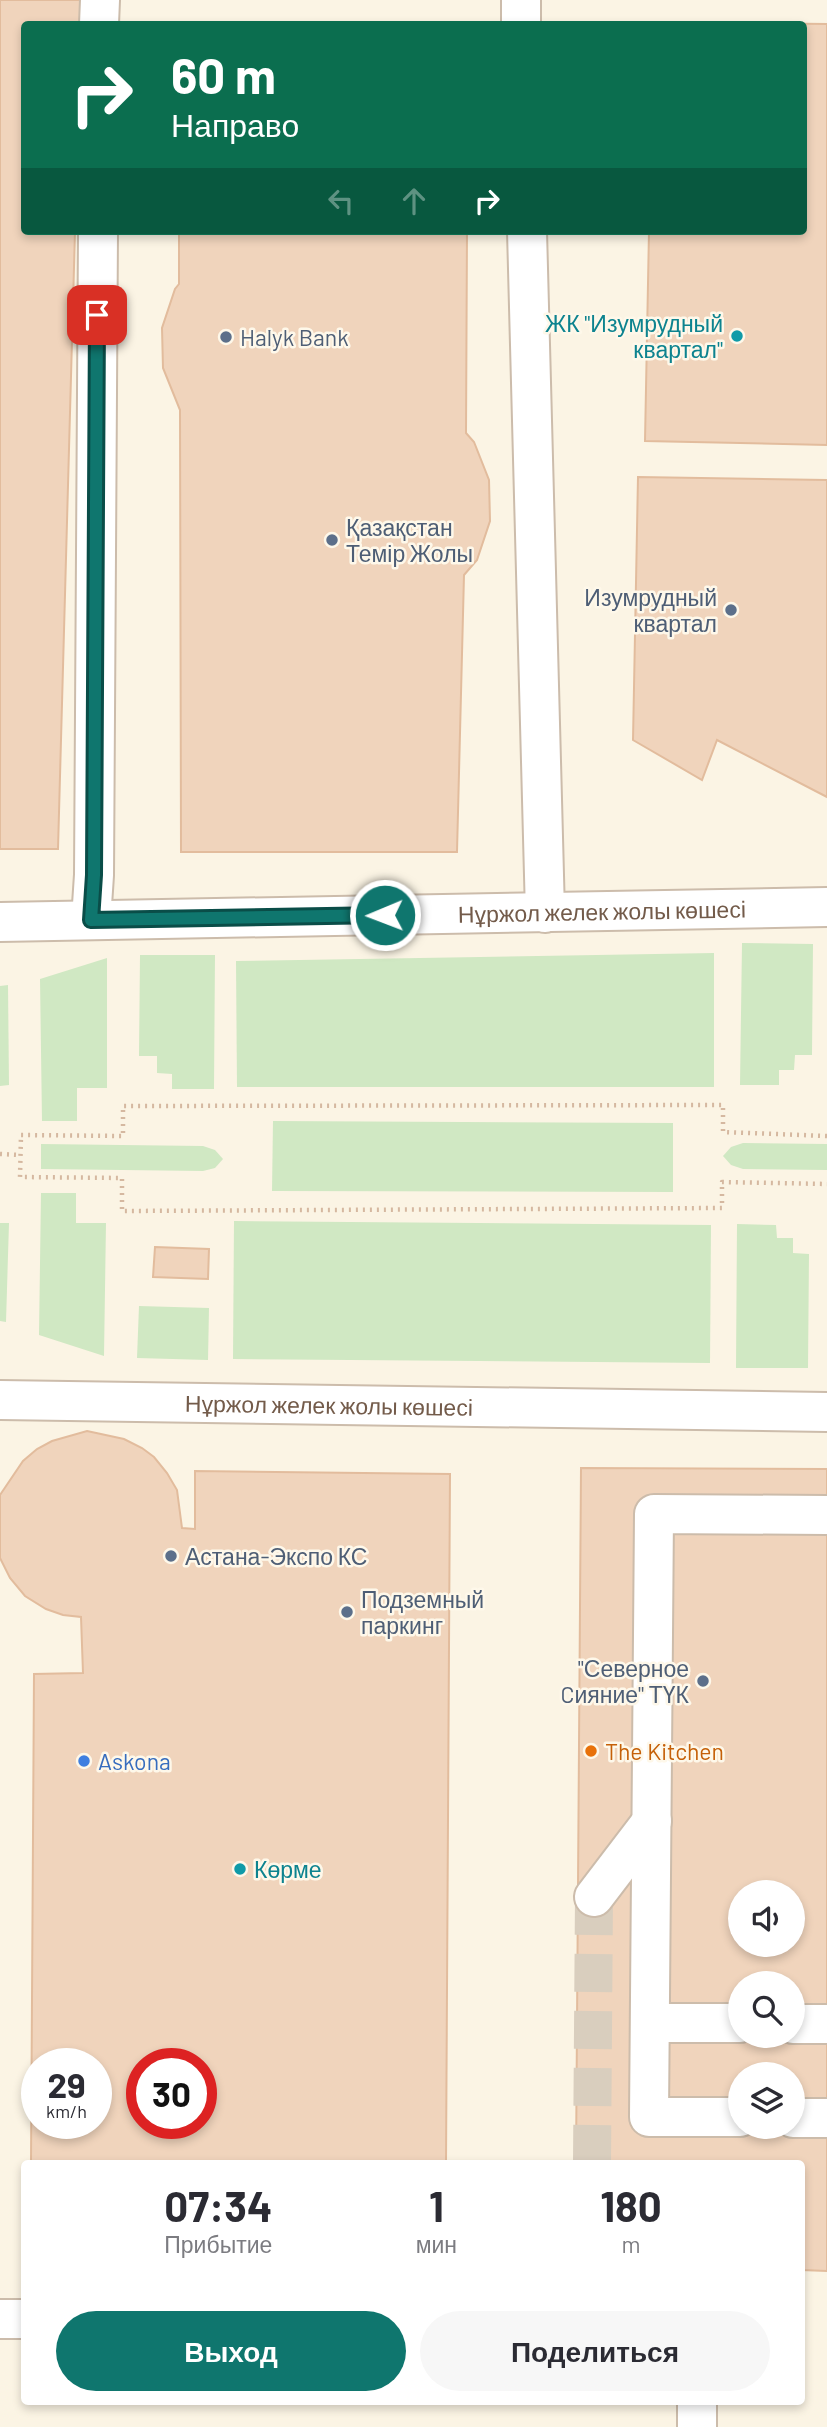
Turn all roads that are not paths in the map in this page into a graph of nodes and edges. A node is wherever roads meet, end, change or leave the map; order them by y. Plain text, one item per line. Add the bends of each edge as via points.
1 (100, 0) edge
2 (521, 0) edge
3 (99, 21) edge
4 (521, 21) edge
5 (98, 235) edge
6 (527, 235) edge
7 (827, 907) edge
8 (545, 913) junction
9 (91, 920) junction
10 (0, 922) edge
11 (0, 1400) edge
12 (827, 1412) edge
13 (827, 1515) edge
14 (652, 1821) junction
15 (594, 1897) tunnel mouth
16 (650, 2023) junction
17 (728, 2023) edge
18 (805, 2024) edge
19 (827, 2024) edge
20 (728, 2117) edge
21 (805, 2118) edge
22 (827, 2118) edge
23 (0, 2319) edge
24 (21, 2319) edge
25 (696, 2405) edge
26 (697, 2427) edge

1 - 3 street
2 - 4 street
5 - 9 street
6 - 8 street
7 - 8 street, Нұржол желек жолы көшесі
8 - 9 street, Нұржол желек жолы көшесі
9 - 10 street, Нұржол желек жолы көшесі
11 - 12 street, Нұржол желек жолы көшесі
13 - 14 street via 654,1514
14 - 15 street
14 - 16 street
16 - 17 street
16 - 20 street via 649,2117
18 - 19 street
21 - 22 street
23 - 24 street
25 - 26 street

